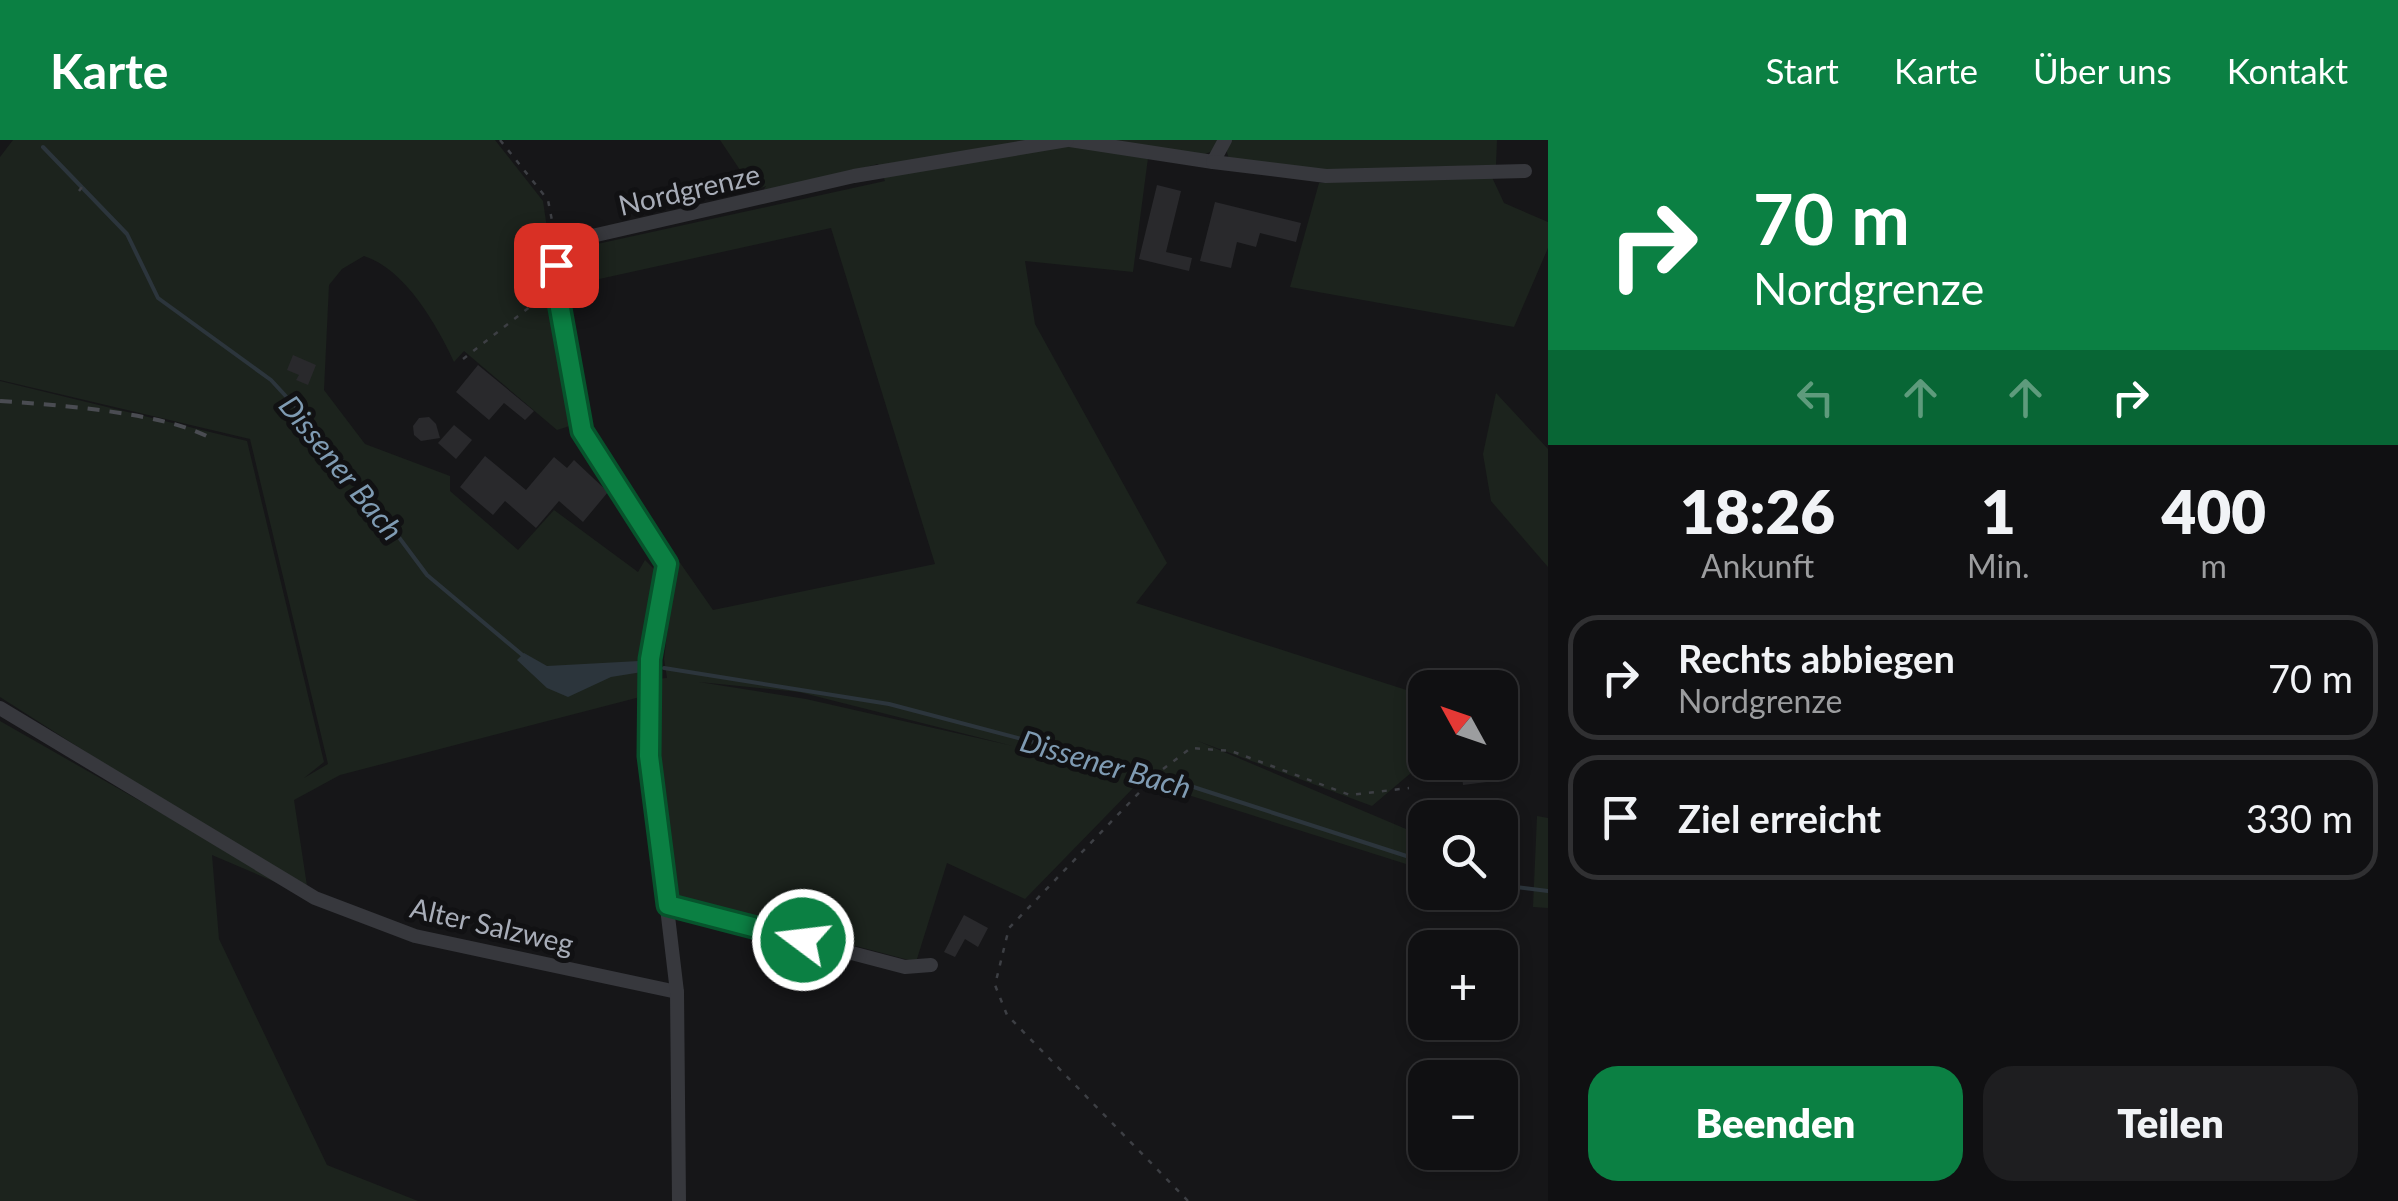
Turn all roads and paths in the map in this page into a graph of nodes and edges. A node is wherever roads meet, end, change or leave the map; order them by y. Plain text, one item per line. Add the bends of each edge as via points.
1 (500, 140) edge
2 (1068, 140) edge
3 (1225, 140) edge
4 (1214, 162) junction
5 (1525, 171) dead end
6 (84, 184) dead end
7 (79, 191) dead end
8 (556, 244) junction
9 (556, 286) junction
10 (463, 358) dead end
11 (0, 708) edge
12 (1409, 788) dead end
13 (668, 905) junction
14 (930, 965) dead end
15 (677, 992) junction
16 (679, 1201) edge
17 (1188, 1201) edge

1 - 8 path via 548,200
2 - 4 street, Nordgrenze
2 - 8 street, Nordgrenze via 854,176
3 - 4 street
4 - 5 street, Nordgrenze via 1326,176
6 - 7 path
8 - 9 street
9 - 10 path
9 - 13 street via 582,431 667,564 650,659 649,756
11 - 15 street, Alter Salzweg via 315,898 415,936
12 - 17 path via 1350,794 1231,750 1191,748 1159,772 1009,928 995,985 1007,1015
13 - 14 street via 905,967
13 - 15 street
15 - 16 street

